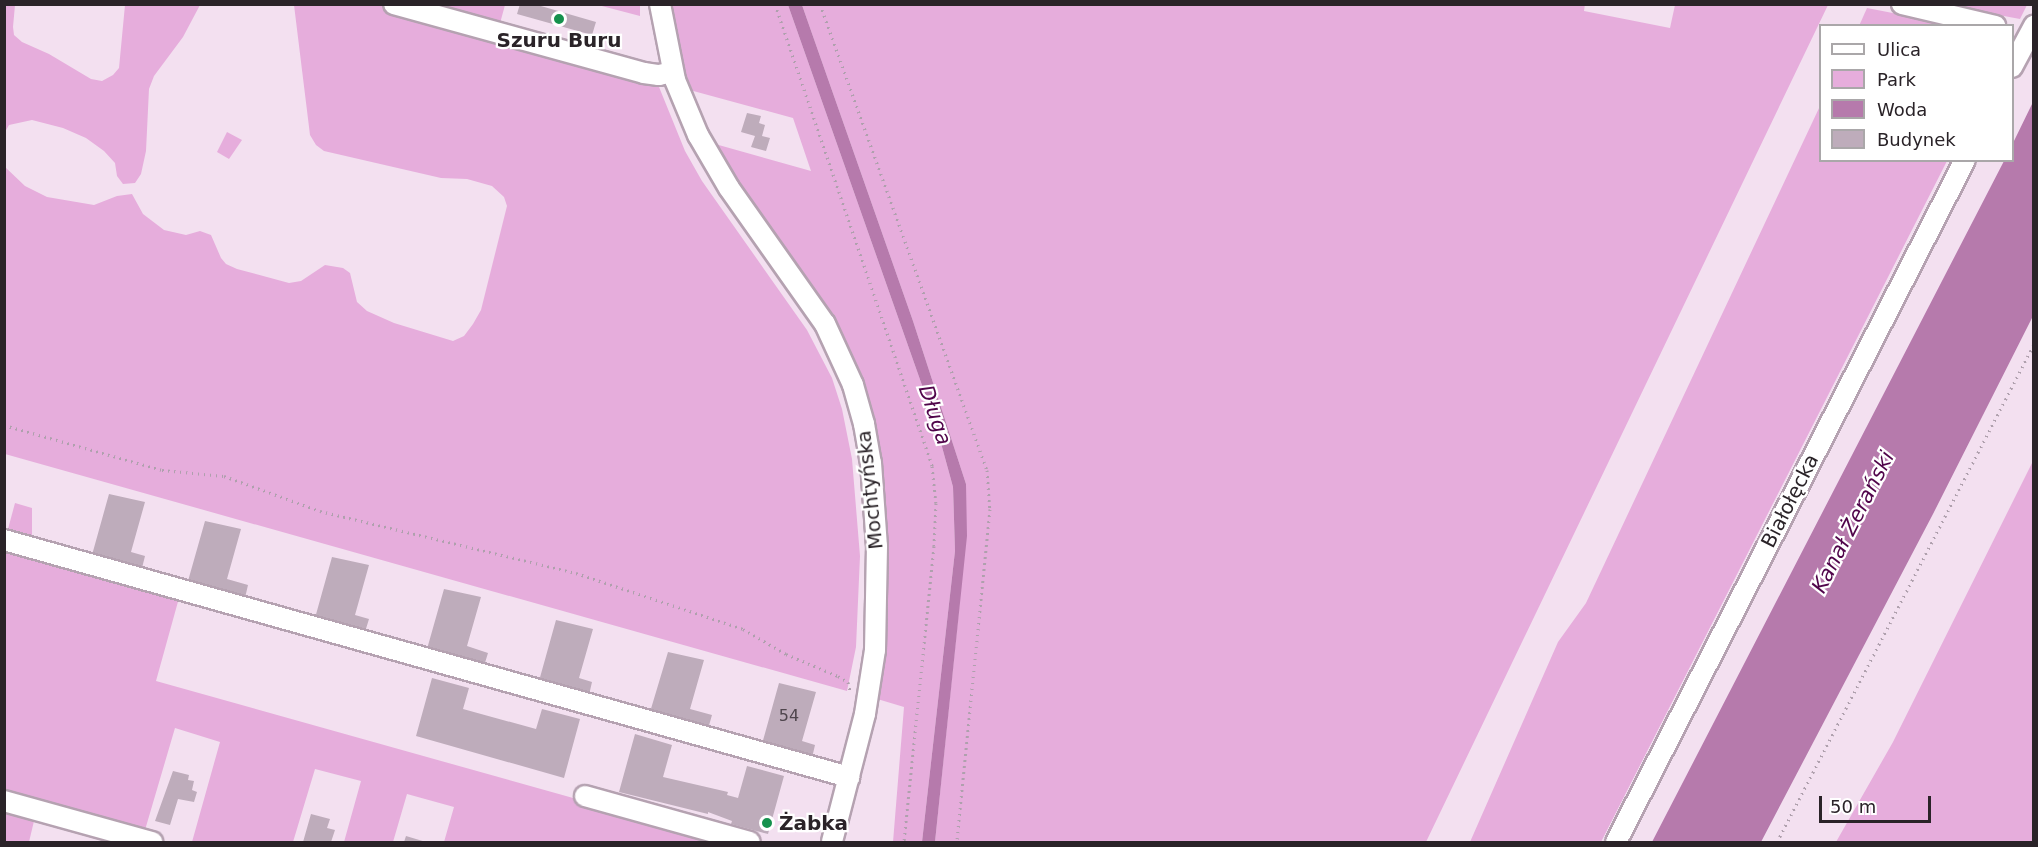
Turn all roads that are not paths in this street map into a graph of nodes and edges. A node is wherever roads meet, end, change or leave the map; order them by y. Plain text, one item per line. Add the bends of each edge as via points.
1 (394, 4) edge
2 (660, 4) edge
3 (1902, 4) edge
4 (1987, 24) edge
5 (2025, 30) edge
6 (2014, 64) edge
7 (673, 72) junction
8 (1964, 162) edge
9 (4, 540) edge
10 (849, 777) junction
11 (585, 796) dead end
12 (4, 801) edge
13 (152, 843) edge
14 (750, 843) edge
15 (832, 843) edge
16 (1616, 843) edge

1 - 7 street via 644,73
2 - 7 street, Mochtyńska
3 - 4 street
5 - 6 street
7 - 10 street, Mochtyńska via 705,150 825,324 853,384 864,424 877,546 877,619 872,682
8 - 16 street, Białołęcka
9 - 10 street
10 - 15 street, Mochtyńska
11 - 14 street
12 - 13 street

